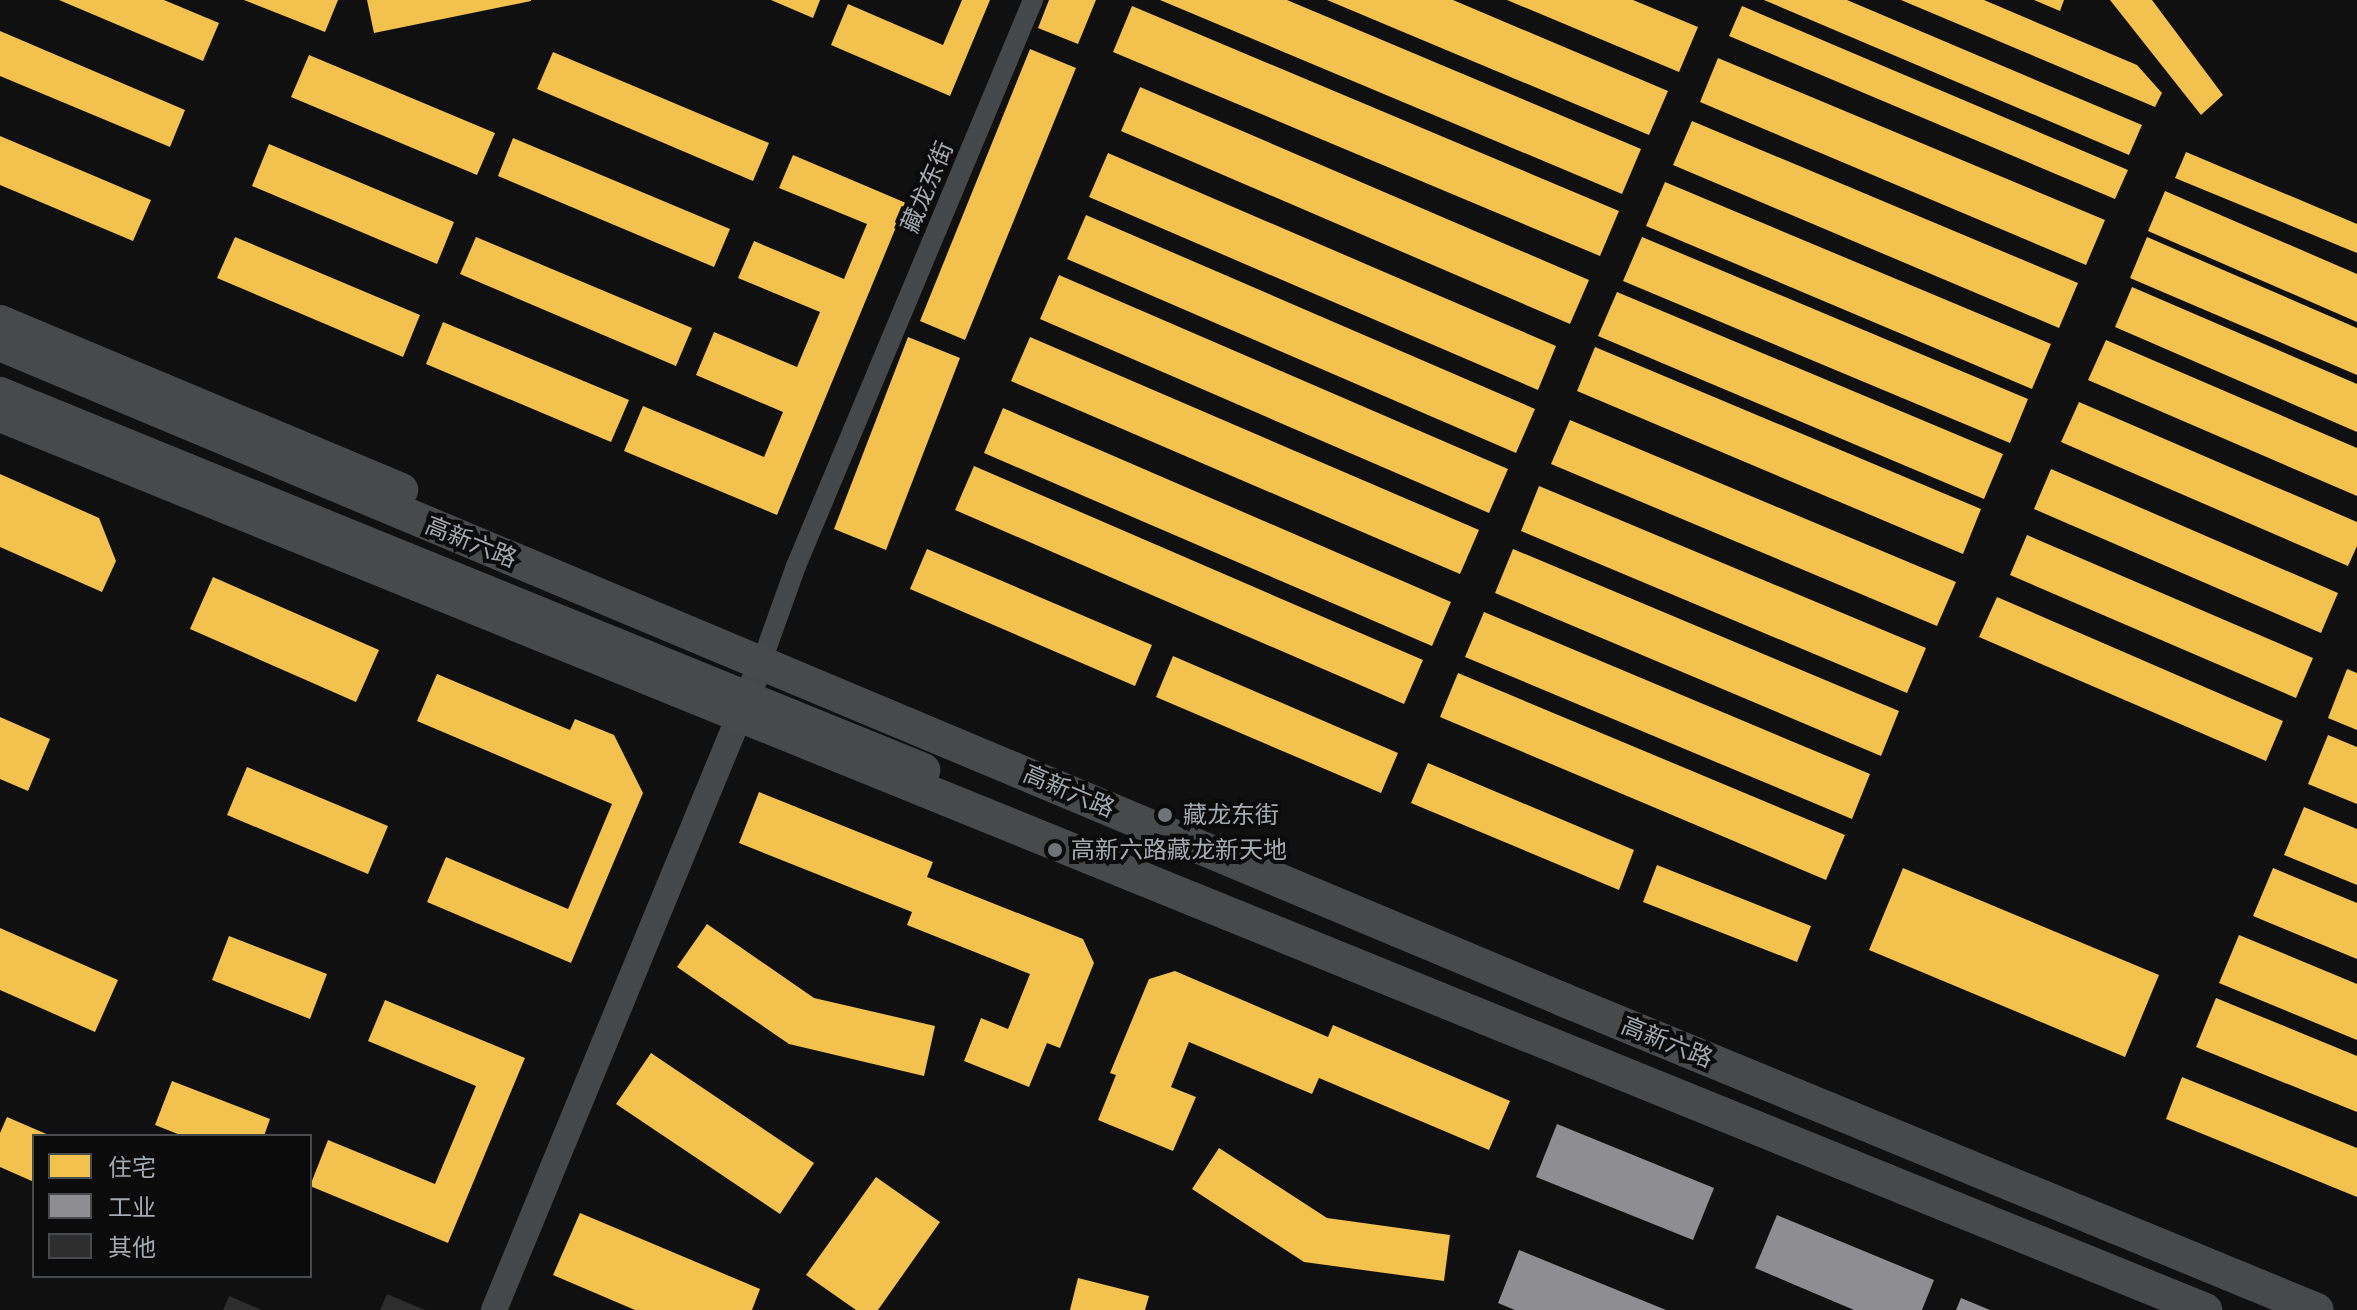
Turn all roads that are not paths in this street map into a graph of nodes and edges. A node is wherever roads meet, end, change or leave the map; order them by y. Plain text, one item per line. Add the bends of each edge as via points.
1 (1033, 0) edge
2 (0, 322) edge
3 (0, 344) edge
4 (0, 394) edge
5 (0, 417) edge
6 (161, 459) junction
7 (401, 490) dead end
8 (762, 661) junction
9 (742, 719) junction
10 (923, 770) dead end
11 (494, 1310) edge
12 (2205, 1310) edge
13 (2317, 1310) edge

1 - 8 street, 藏龙东街 via 796,566
2 - 7 highway
3 - 8 main road, 高新六路
4 - 6 highway, bridge
5 - 6 highway, bridge
5 - 9 main road, 高新六路
6 - 10 highway, bridge
8 - 9 street
8 - 13 main road, 高新六路
9 - 11 street
9 - 12 main road, 高新六路

